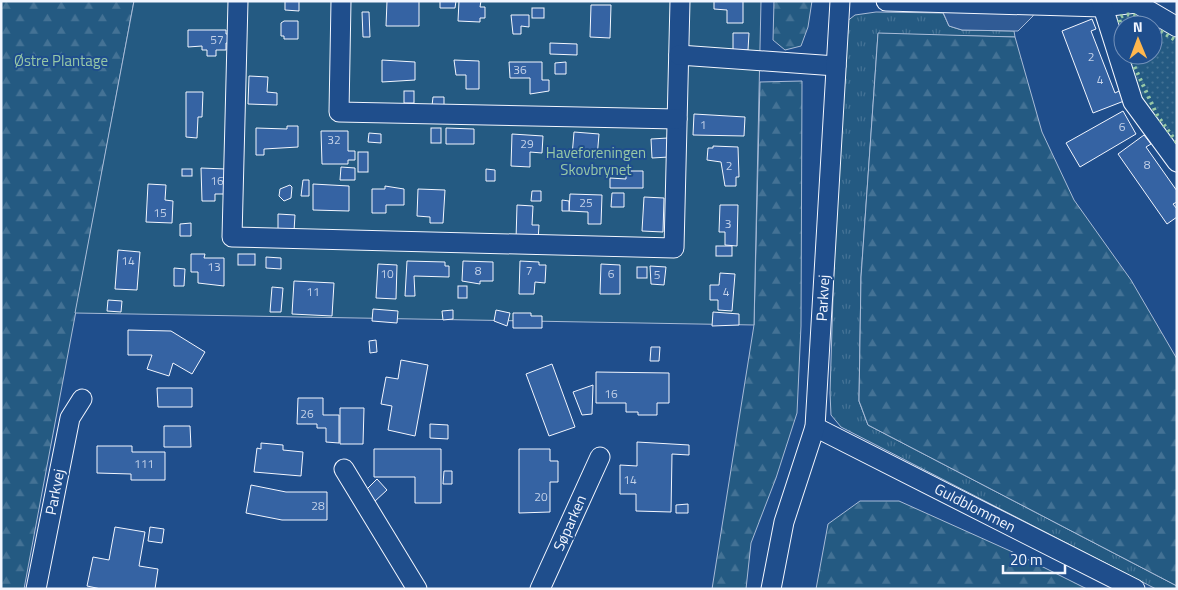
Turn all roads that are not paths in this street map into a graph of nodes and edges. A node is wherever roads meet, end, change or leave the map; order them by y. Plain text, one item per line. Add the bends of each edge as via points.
1 (238, 1) edge
2 (341, 1) edge
3 (680, 1) edge
4 (840, 1) edge
5 (886, 1) edge
6 (1101, 4) edge
7 (1177, 27) edge
8 (679, 55) junction
9 (836, 66) junction
10 (677, 119) junction
11 (1177, 162) edge
12 (82, 399) dead end
13 (816, 426) junction
14 (600, 457) dead end
15 (344, 469) dead end
16 (36, 589) edge
17 (417, 589) edge
18 (540, 589) edge
19 (771, 589) edge
20 (1135, 589) edge

1 - 10 street via 232,237 674,248
2 - 10 street via 339,112
3 - 8 street
4 - 9 street, Parkvej
5 - 6 street
6 - 7 street via 1136,3
6 - 11 street via 1134,102
8 - 9 street
8 - 10 street
9 - 13 street, Parkvej
12 - 16 street, Parkvej via 70,418
13 - 19 street, Parkvej via 784,522
13 - 20 street, Guldblommen
14 - 18 street, Søparken
15 - 17 street

